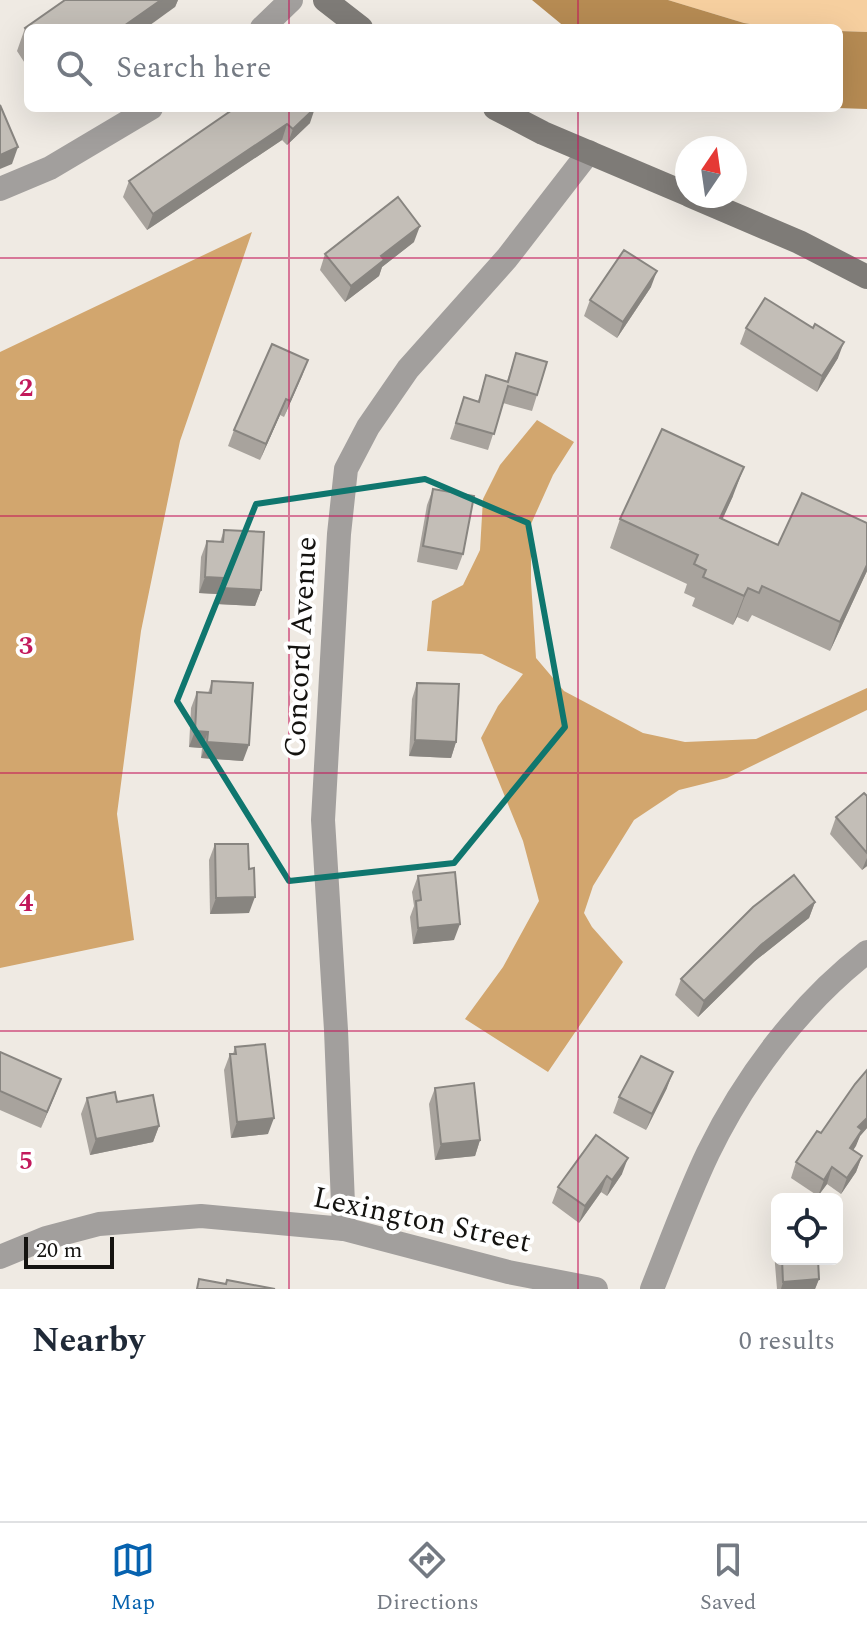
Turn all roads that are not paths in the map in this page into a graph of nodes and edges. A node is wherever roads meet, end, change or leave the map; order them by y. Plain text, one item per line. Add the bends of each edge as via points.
1 (291, 0) edge
2 (325, 0) edge
3 (266, 24) edge
4 (356, 24) edge
5 (144, 112) edge
6 (503, 112) edge
7 (589, 152) junction
8 (0, 189) edge
9 (675, 189) edge
10 (719, 208) edge
11 (867, 277) edge
12 (867, 952) edge
13 (344, 1229) junction
14 (0, 1257) edge
15 (596, 1289) edge
16 (652, 1289) edge

1 - 3 street
2 - 4 main road
5 - 8 street via 50,168
6 - 7 main road
7 - 9 main road
7 - 13 street, Concord Avenue via 507,258 408,369 346,469 323,820
10 - 11 main road
12 - 16 street via 797,1018 747,1084 708,1153
13 - 14 street, Lexington Street via 201,1216 99,1224
13 - 15 street, Lexington Street

